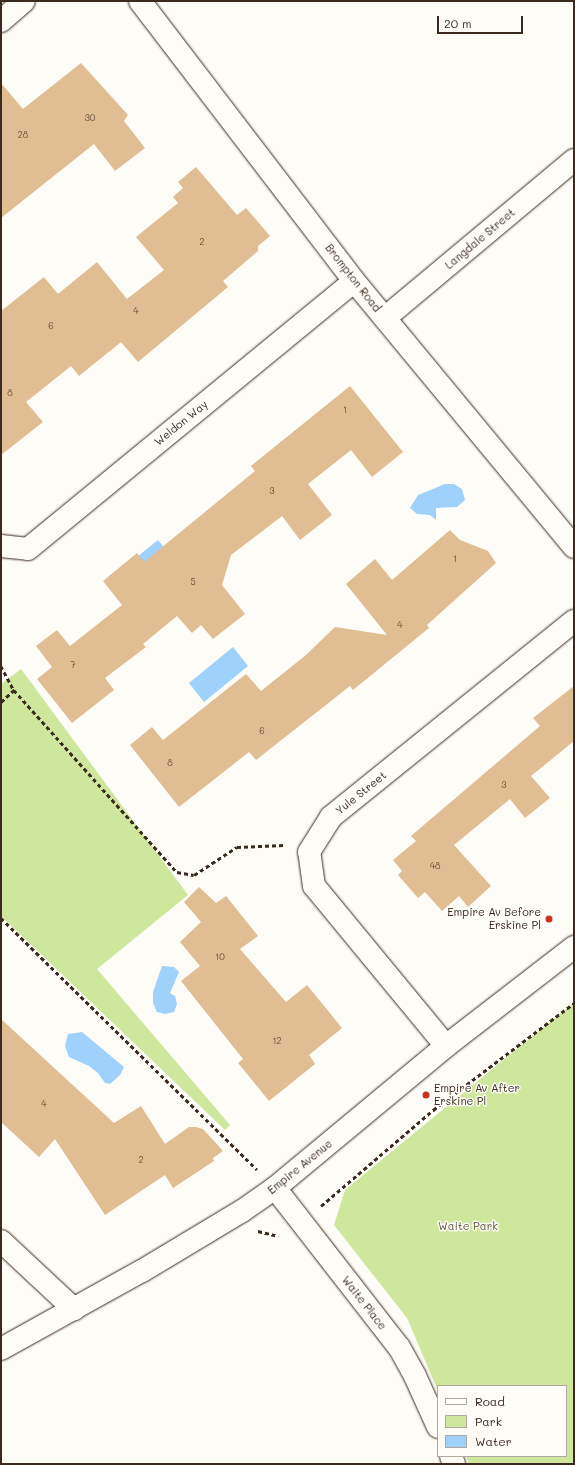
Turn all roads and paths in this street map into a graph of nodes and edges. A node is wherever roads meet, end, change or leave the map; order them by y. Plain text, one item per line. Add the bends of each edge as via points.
1 (24, 1) edge
2 (140, 1) edge
3 (1, 21) edge
4 (574, 160) edge
5 (354, 281) junction
6 (385, 318) junction
7 (1, 546) edge
8 (574, 548) edge
9 (574, 621) edge
10 (1, 666) edge
11 (14, 690) junction
12 (1, 702) edge
13 (309, 852) junction
14 (1, 918) edge
15 (574, 947) edge
16 (574, 1003) edge
17 (446, 1046) junction
18 (275, 1188) junction
19 (302, 1222) junction
20 (254, 1230) dead end
21 (1, 1241) edge
22 (74, 1309) junction
23 (1, 1349) edge
24 (437, 1425) edge

1 - 3 street
2 - 5 street, Brompton Road
4 - 6 street, Langdale Street
5 - 6 street, Brompton Road
5 - 7 street, Weldon Way via 28,549
6 - 8 street, Brompton Road
9 - 13 street, Yule Street via 331,817
10 - 11 path
11 - 12 path
11 - 13 path via 177,872 194,875 237,847 275,844
13 - 17 street via 314,886
14 - 18 path
15 - 17 street, Empire Avenue
16 - 19 path via 433,1110
17 - 18 street, Empire Avenue
18 - 19 street, Waite Place
18 - 22 street, Empire Avenue via 195,1241
19 - 20 path via 285,1238
19 - 24 street, Waite Place via 399,1347
21 - 22 street
22 - 23 street, Empire Avenue

